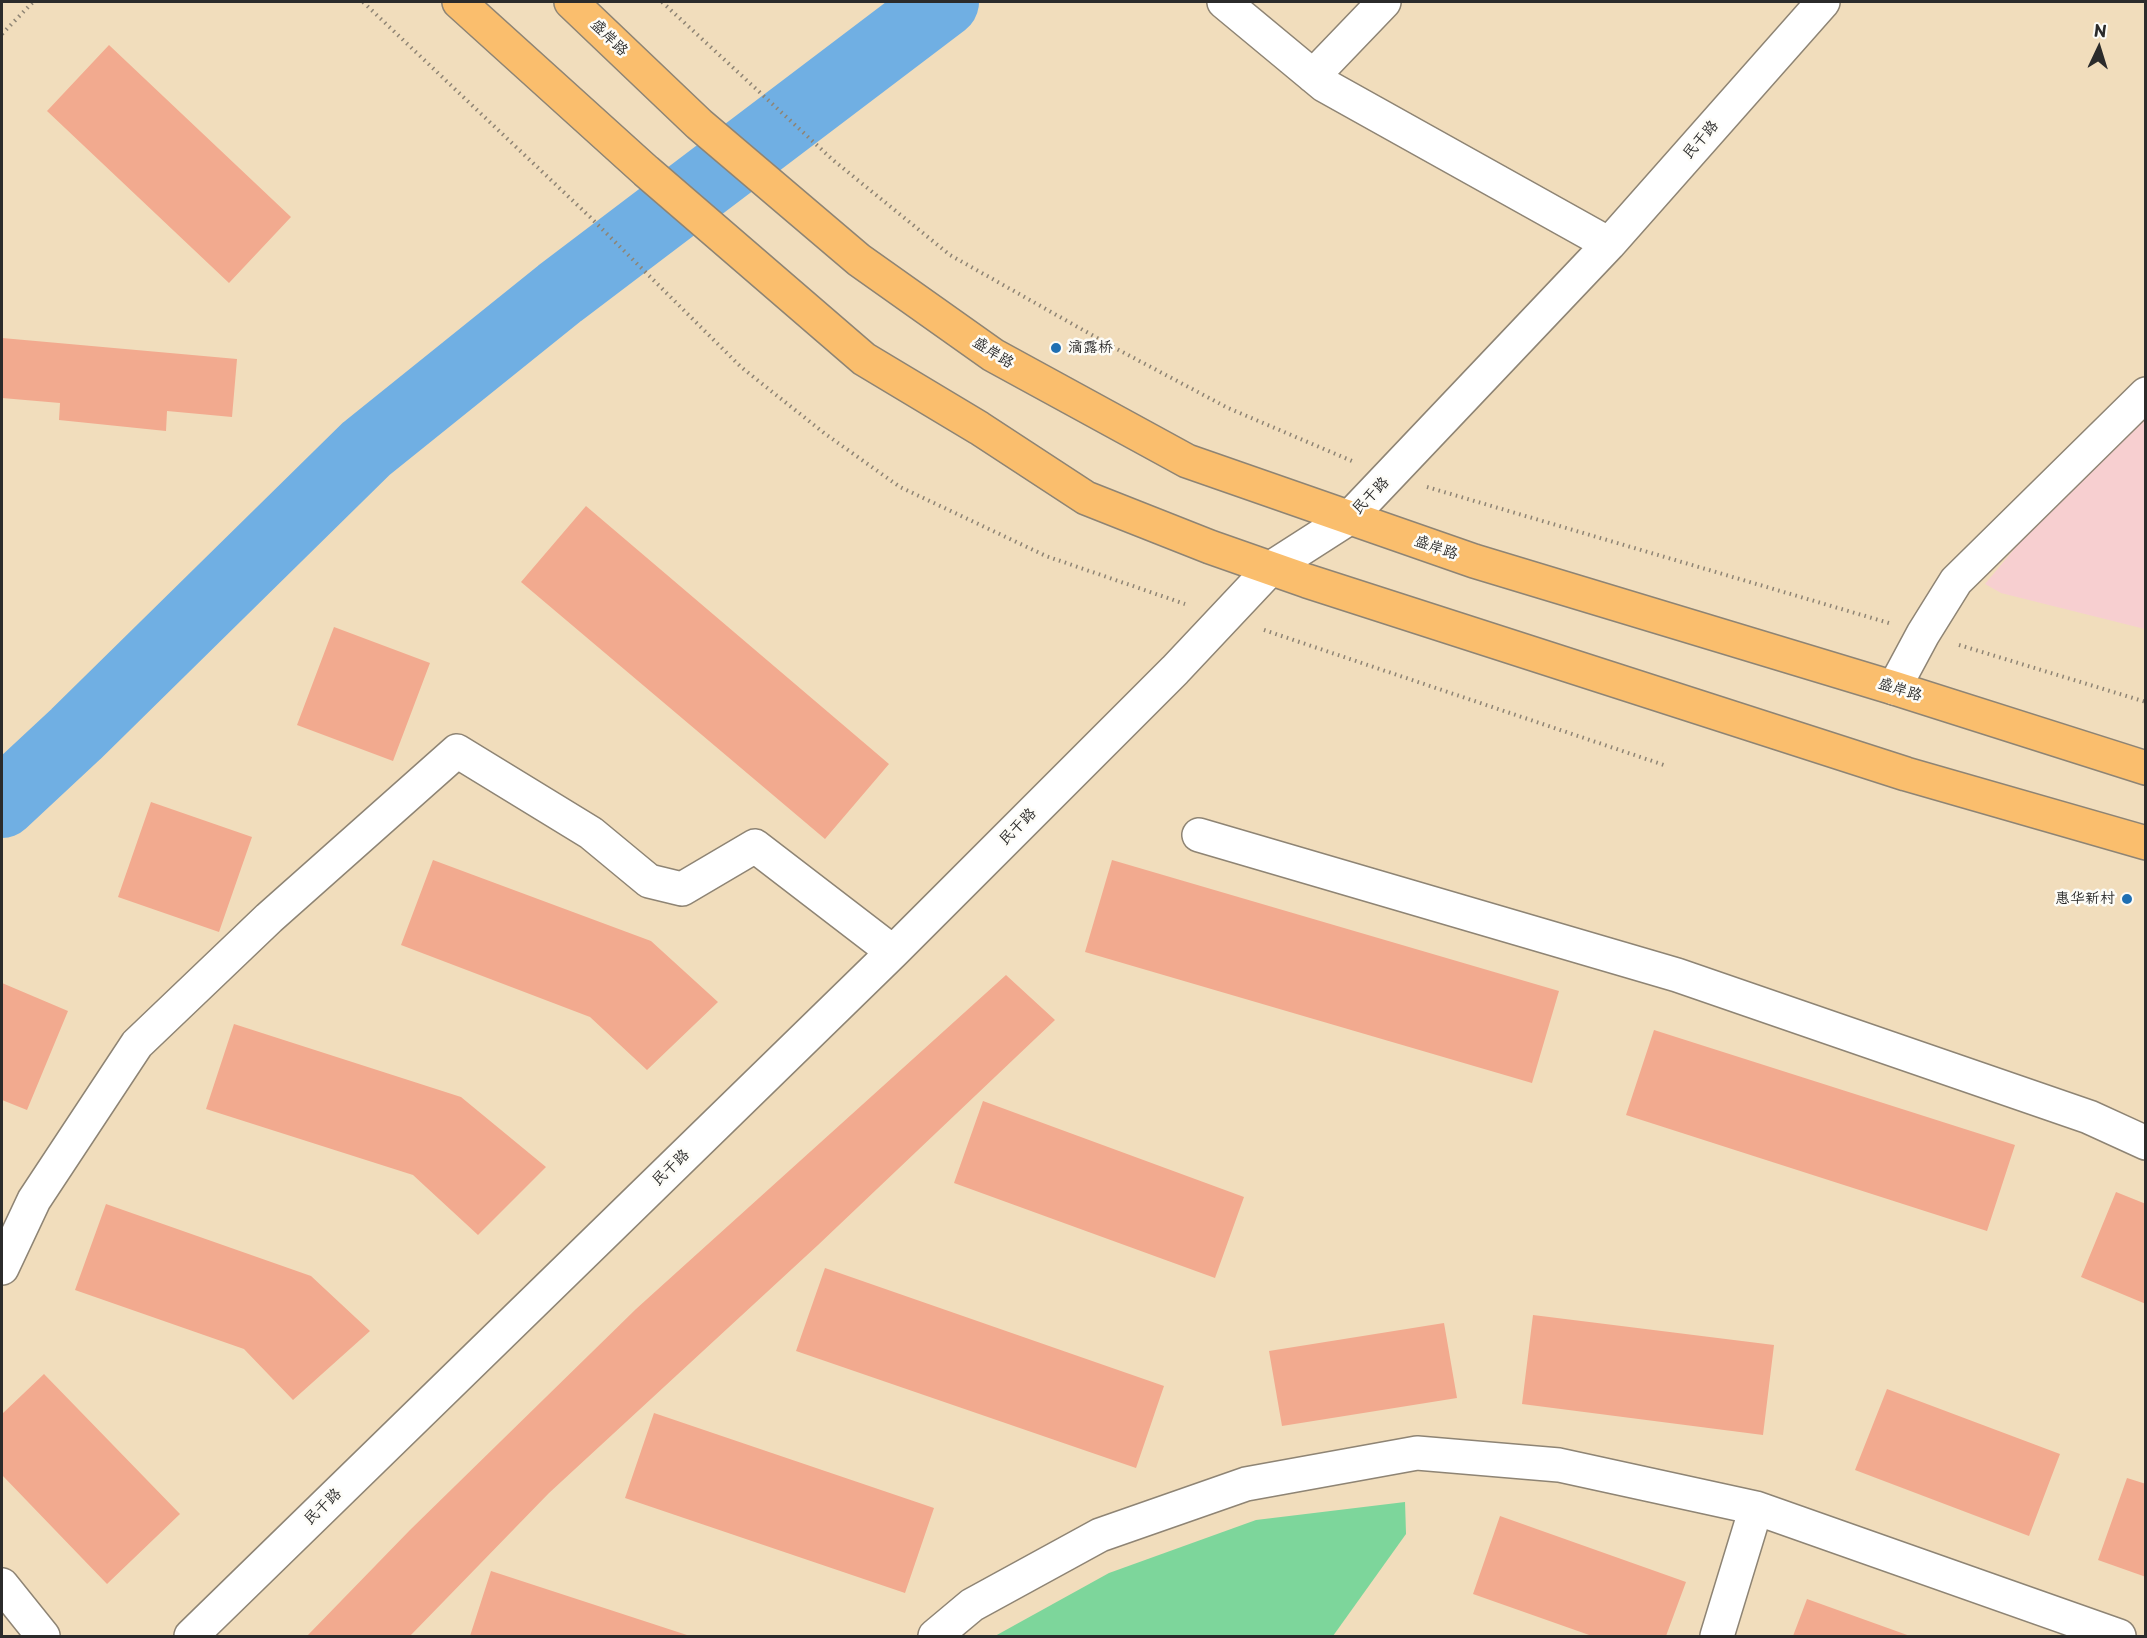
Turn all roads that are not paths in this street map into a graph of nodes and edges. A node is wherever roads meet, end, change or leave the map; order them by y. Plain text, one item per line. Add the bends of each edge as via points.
1 (459, 2) edge
2 (571, 2) edge
3 (1224, 2) edge
4 (1384, 2) edge
5 (1823, 2) edge
6 (1313, 76) junction
7 (1609, 244) junction
8 (2145, 394) edge
9 (1349, 519) junction
10 (1271, 568) junction
11 (1894, 688) junction
12 (2145, 768) edge
13 (1199, 835) dead end
14 (2145, 843) edge
15 (893, 952) junction
16 (2145, 1143) edge
17 (2, 1268) edge
18 (1756, 1508) junction
19 (2, 1585) edge
20 (43, 1636) edge
21 (191, 1636) edge
22 (935, 1636) edge
23 (1717, 1636) edge
24 (2118, 1636) edge

1 - 10 main road via 864,360 1086,498
2 - 9 main road, 盛岸路 via 699,124 859,260 993,355 1187,461
3 - 6 street
4 - 6 street
5 - 7 street, 民干路
6 - 7 street via 1324,86
7 - 9 street, 民干路
8 - 11 street via 1956,581
9 - 10 street, 民干路
9 - 11 main road, 盛岸路 via 1474,561
10 - 14 main road via 1906,774
10 - 15 street, 民干路
11 - 12 main road, 盛岸路
13 - 16 street via 1677,975 2089,1118
15 - 17 street via 755,846 682,889 649,881 591,833 457,751 269,918 137,1044 34,1200
15 - 21 street, 民干路
18 - 22 street via 1558,1465 1417,1453 1246,1484 1100,1535 972,1605
18 - 23 street
18 - 24 street
19 - 20 street

